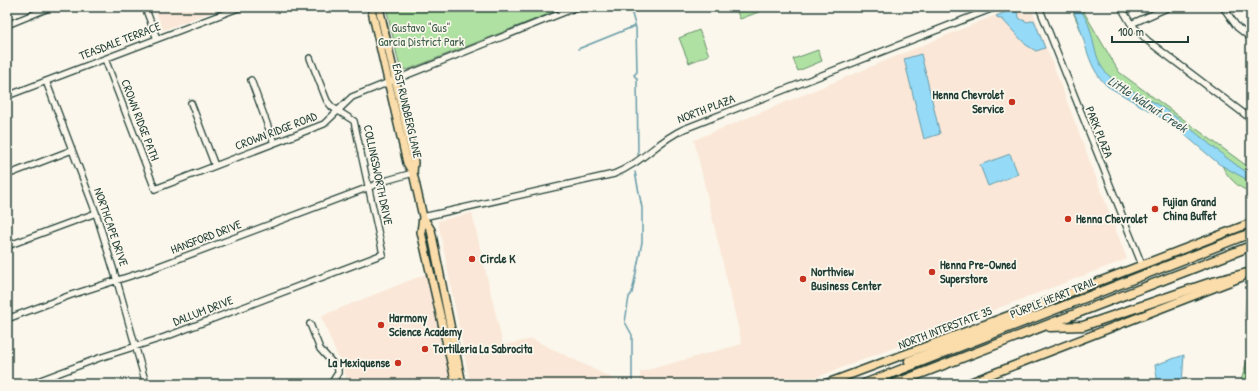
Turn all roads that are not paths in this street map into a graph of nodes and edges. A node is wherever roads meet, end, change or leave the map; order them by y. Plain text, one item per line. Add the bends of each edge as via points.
1 (51, 7) edge
2 (145, 7) edge
3 (241, 7) edge
4 (371, 7) edge
5 (379, 7) edge
6 (577, 7) edge
7 (996, 7) edge
8 (1039, 7) edge
9 (1122, 7) edge
10 (1169, 7) edge
11 (1223, 7) edge
12 (1131, 24) junction
13 (7, 25) edge
14 (1251, 38) edge
15 (157, 39) junction
16 (310, 58) dead end
17 (105, 59) junction
18 (251, 80) dead end
19 (46, 81) junction
20 (392, 81) junction
21 (7, 96) edge
22 (192, 103) dead end
23 (338, 111) junction
24 (1251, 119) edge
25 (274, 143) junction
26 (72, 150) junction
27 (215, 166) junction
28 (413, 173) junction
29 (7, 175) edge
30 (369, 187) junction
31 (155, 188) joint
32 (96, 213) junction
33 (423, 217) junction
34 (1251, 223) edge
35 (1251, 233) edge
36 (7, 246) edge
37 (1251, 246) edge
38 (384, 254) joint
39 (1142, 265) junction
40 (1251, 273) edge
41 (117, 281) junction
42 (1060, 296) junction
43 (7, 319) edge
44 (310, 324) dead end
45 (1043, 327) junction
46 (135, 346) junction
47 (30, 384) edge
48 (146, 384) edge
49 (331, 384) edge
50 (456, 384) edge
51 (462, 384) edge
52 (825, 384) edge
53 (863, 384) edge
54 (894, 384) edge
55 (966, 384) edge

1 - 13 street
2 - 15 street
3 - 15 street, TEASDALE TERRACE
4 - 20 main road, EAST RUNDBERG LANE
5 - 20 main road, EAST RUNDBERG LANE
6 - 20 street, CROWN RIDGE ROAD
7 - 33 street, NORTH PLAZA via 684,129 666,138 640,162 614,174
8 - 39 street, PARK PLAZA
9 - 12 street
10 - 12 street
11 - 14 street via 1237,27
12 - 24 street via 1148,41
15 - 17 street, TEASDALE TERRACE
16 - 23 street, COLLINGSWORTH DRIVE via 327,101
17 - 19 street, TEASDALE TERRACE
17 - 31 street, CROWN RIDGE PATH
18 - 25 street
19 - 21 street, TEASDALE TERRACE
19 - 26 street, NORTHCAPE DRIVE
20 - 23 street, CROWN RIDGE ROAD via 352,97
20 - 28 main road, EAST RUNDBERG LANE via 414,162
22 - 27 street
23 - 25 street, CROWN RIDGE ROAD via 324,124
23 - 30 street, COLLINGSWORTH DRIVE via 354,121
25 - 27 street, CROWN RIDGE ROAD
26 - 29 street
26 - 32 street, NORTHCAPE DRIVE
27 - 31 street, CROWN RIDGE ROAD
28 - 30 street, HANSFORD DRIVE
28 - 33 main road, EAST RUNDBERG LANE
30 - 38 street, COLLINGSWORTH DRIVE
30 - 41 street, HANSFORD DRIVE
32 - 36 street
32 - 41 street, NORTHCAPE DRIVE
33 - 50 main road, EAST RUNDBERG LANE via 421,232
33 - 51 main road, EAST RUNDBERG LANE via 431,230
34 - 39 main road, NORTH INTERSTATE 35
35 - 53 highway, PURPLE HEART TRAIL
37 - 45 highway, PURPLE HEART TRAIL
38 - 46 street, DALLUM DRIVE
39 - 42 main road, NORTH INTERSTATE 35
40 - 45 highway via 1209,283 1083,326
40 - 55 main road
41 - 43 street, HANSFORD DRIVE
41 - 46 street, NORTHCAPE DRIVE
42 - 52 main road, NORTH INTERSTATE 35
42 - 53 highway via 1007,321 885,371
44 - 49 street via 320,349 338,369 337,376
45 - 54 highway, PURPLE HEART TRAIL
46 - 47 street, DALLUM DRIVE
46 - 48 street, NORTHCAPE DRIVE

